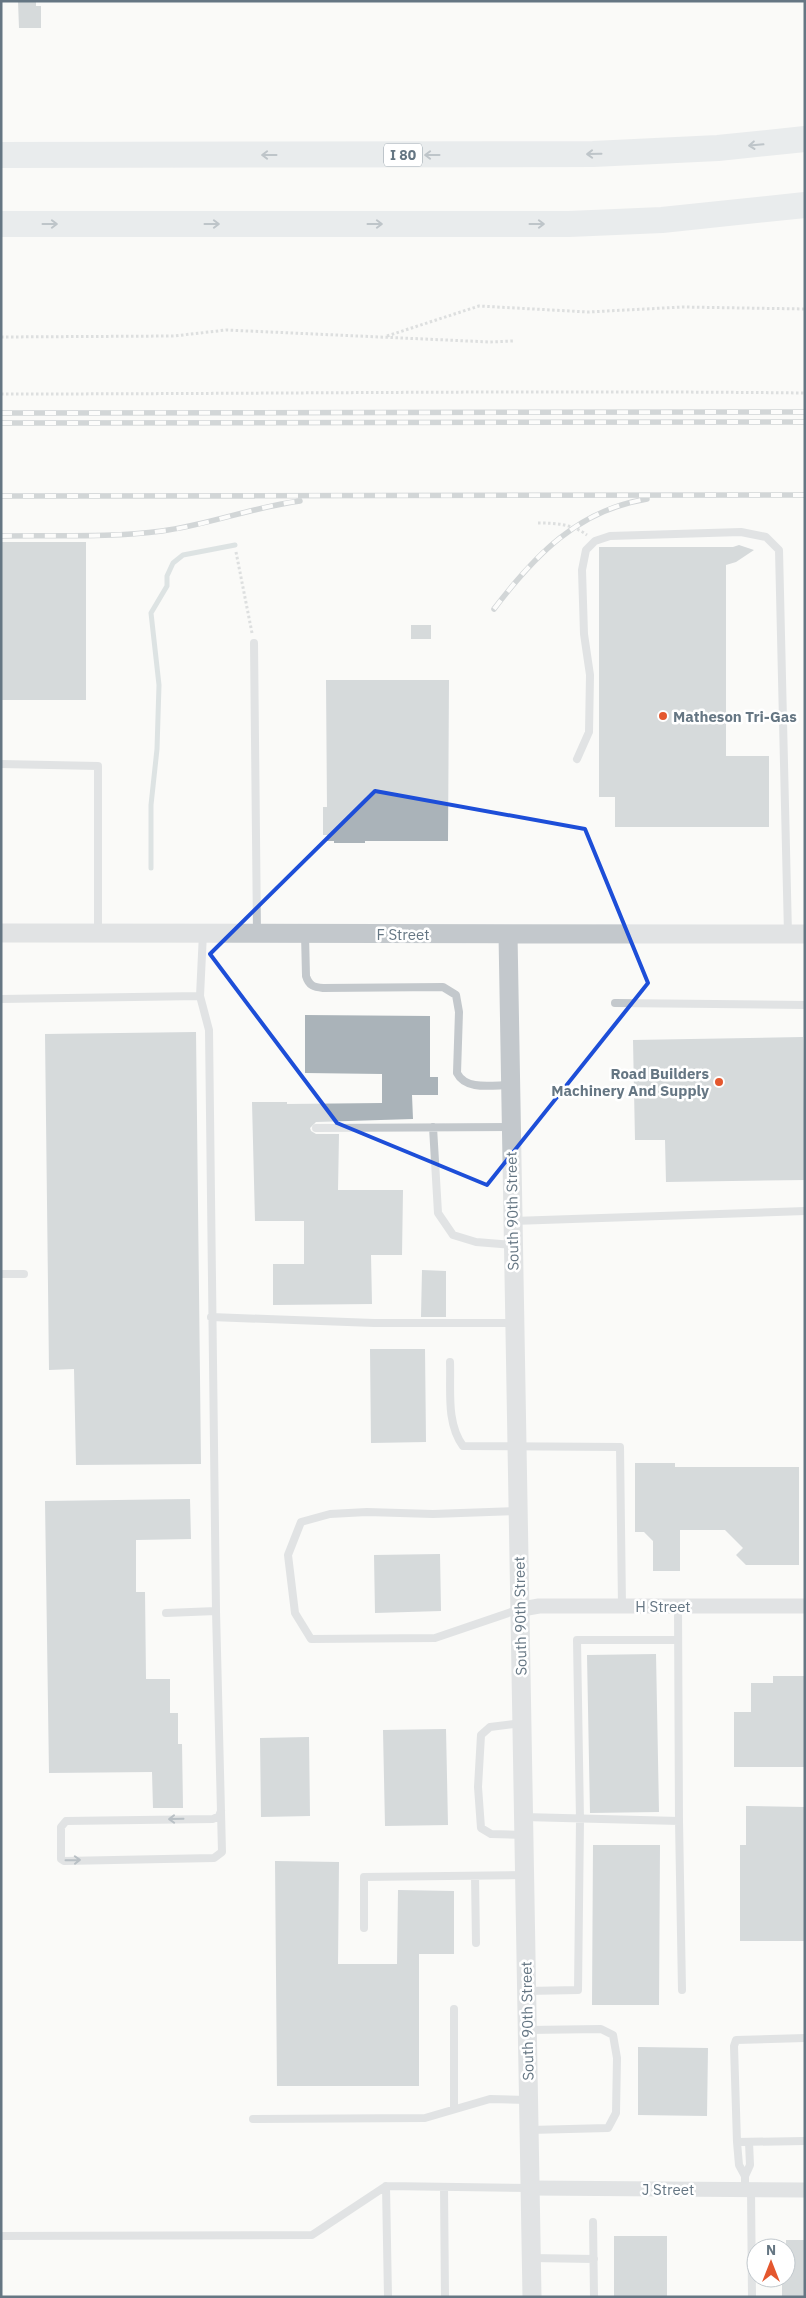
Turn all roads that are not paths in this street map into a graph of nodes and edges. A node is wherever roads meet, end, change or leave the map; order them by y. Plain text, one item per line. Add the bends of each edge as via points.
1 (805, 140) edge
2 (1, 155) edge
3 (805, 205) edge
4 (1, 224) edge
5 (254, 643) road end
6 (577, 759) dead end
7 (1, 764) edge
8 (1, 933) edge
9 (98, 933) junction
10 (203, 933) junction
11 (257, 933) junction
12 (305, 934) junction
13 (508, 934) junction
14 (796, 934) edge
15 (200, 996) junction
16 (1, 999) edge
17 (615, 1003) dead end
18 (805, 1005) edge
19 (510, 1085) junction
20 (433, 1127) junction
21 (511, 1127) junction
22 (316, 1128) dead end
23 (805, 1211) edge
24 (513, 1221) junction
25 (513, 1245) junction
26 (1, 1274) edge
27 (24, 1274) dead end
28 (211, 1317) junction
29 (514, 1323) junction
30 (450, 1362) dead end
31 (516, 1447) junction
32 (519, 1510) junction
33 (622, 1606) junction
34 (678, 1606) junction
35 (805, 1606) edge
36 (522, 1609) junction
37 (216, 1611) junction
38 (166, 1613) dead end
39 (678, 1640) junction
40 (522, 1723) junction
41 (221, 1811) junction
42 (580, 1820) junction
43 (679, 1820) junction
44 (524, 1826) junction
45 (524, 1875) junction
46 (475, 1876) junction
47 (364, 1928) dead end
48 (476, 1943) dead end
49 (682, 1990) dead end
50 (526, 1991) junction
51 (454, 2009) dead end
52 (528, 2030) junction
53 (805, 2038) edge
54 (529, 2100) junction
55 (454, 2108) junction
56 (253, 2119) dead end
57 (530, 2130) junction
58 (805, 2140) edge
59 (737, 2142) junction
60 (750, 2142) junction
61 (747, 2185) junction
62 (386, 2186) junction
63 (444, 2187) junction
64 (531, 2188) junction
65 (805, 2190) edge
66 (593, 2222) dead end
67 (1, 2236) edge
68 (532, 2258) junction
69 (594, 2259) junction
70 (388, 2297) edge
71 (445, 2297) edge
72 (532, 2297) edge
73 (594, 2297) edge
74 (752, 2297) edge

1 -> 2 highway, I 80 via 592,154
4 -> 3 highway via 569,224 662,220
5 - 11 lane
6 - 14 lane via 589,732 590,675 584,634 582,570 586,550 595,541 610,536 741,532 766,537 779,550
7 - 9 lane via 98,766
8 - 9 street, F Street
9 - 10 street, F Street
10 - 11 street, F Street
10 - 15 lane
11 - 12 street, F Street
12 - 13 street, F Street
12 - 19 lane via 306,976 313,986 419,986 450,990 456,995 459,1012 457,1073 461,1080 471,1085
13 - 14 street, F Street
13 - 19 street, South 90th Street
15 - 16 lane
15 - 28 lane via 209,1030
17 - 18 lane
19 - 21 street, South 90th Street
20 - 21 lane
20 - 22 lane
20 - 25 lane via 438,1213 453,1235 476,1242
21 - 24 street, South 90th Street
23 - 24 lane
24 - 25 street, South 90th Street
25 - 29 street, South 90th Street
26 - 27 lane
28 - 29 lane via 374,1323
28 - 37 lane
29 - 31 street, South 90th Street
30 - 31 lane via 454,1435 463,1446
31 - 32 street, South 90th Street
31 - 33 lane via 620,1447
32 - 36 street, South 90th Street
32 - 36 lane via 330,1514 300,1522 288,1555 295,1613 311,1639 435,1638
33 - 34 street, H Street
33 - 36 street, H Street
34 - 35 street, H Street
34 - 39 lane
36 - 40 street, South 90th Street
37 - 38 lane
37 - 41 lane
39 - 42 lane via 577,1640
39 - 43 lane
40 - 44 street, South 90th Street
40 - 44 lane via 490,1727 481,1735 478,1787 481,1828 491,1834
41 -> 41 lane via 213,1819 66,1821 62,1827 61,1859 214,1858 222,1852
42 - 43 lane
42 - 44 lane
42 - 50 lane via 578,1990
43 - 49 lane
44 - 45 street, South 90th Street
45 - 46 lane
45 - 50 street, South 90th Street
46 - 47 lane via 364,1876
46 - 48 lane
50 - 52 street, South 90th Street
51 - 55 lane
52 - 54 street, South 90th Street
52 - 57 lane via 601,2030 614,2035 616,2058 616,2114 608,2128
53 - 59 lane via 736,2040
54 - 55 lane via 490,2099
54 - 57 street, South 90th Street
55 - 56 lane via 425,2118
57 - 64 street, South 90th Street
58 - 60 lane
59 - 60 lane
59 - 61 lane via 739,2165
60 - 61 lane
61 - 64 street, J Street
61 - 65 street, J Street
61 - 74 lane
62 - 63 lane
62 - 67 lane via 312,2235
62 - 70 lane
63 - 64 lane
63 - 71 lane
64 - 68 street, South 90th Street
66 - 69 lane
68 - 69 lane
68 - 72 street, South 90th Street
69 - 73 lane

